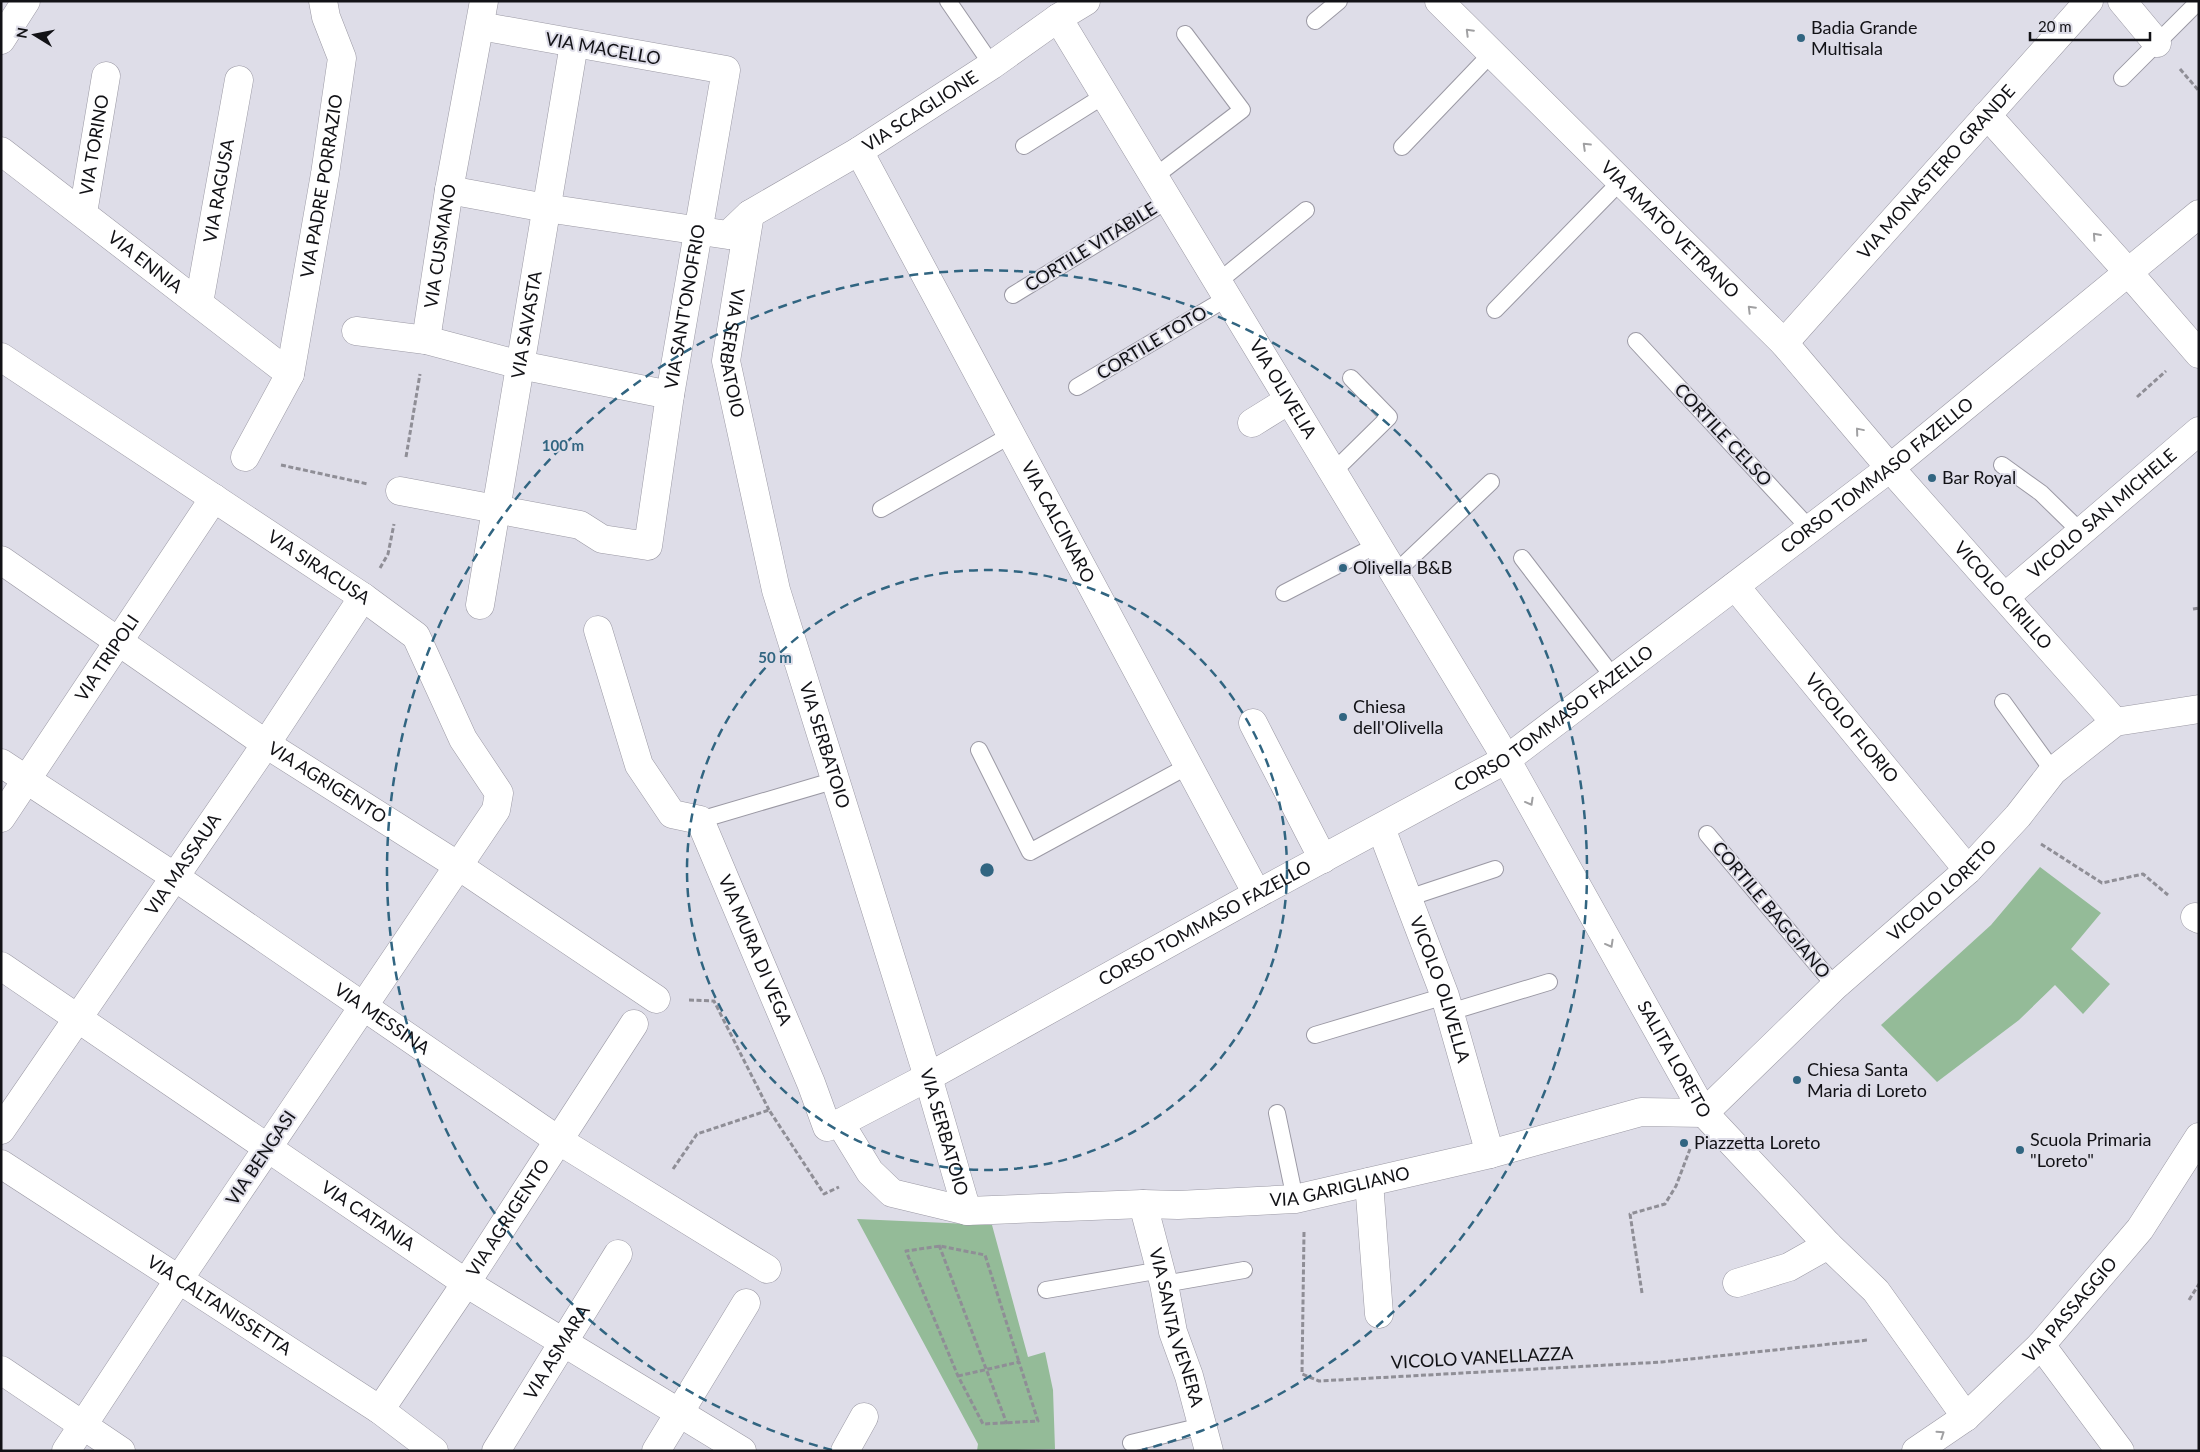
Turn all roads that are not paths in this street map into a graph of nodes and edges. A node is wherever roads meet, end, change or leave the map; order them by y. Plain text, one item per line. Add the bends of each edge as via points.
1 (26, 1) edge
2 (323, 1) edge
3 (948, 1) edge
4 (1339, 1) edge
5 (1439, 1) edge
6 (2089, 1) edge
7 (2122, 1) edge
8 (2199, 1) edge
9 (1072, 7) edge
10 (482, 14) edge
11 (1316, 21) dead end
12 (1185, 34) dead end
13 (1, 40) edge
14 (2157, 42) junction
15 (574, 44) junction
16 (1491, 54) junction
17 (992, 65) junction
18 (726, 70) joint
19 (106, 76) dead end
20 (2122, 78) dead end
21 (239, 80) dead end
22 (1105, 95) junction
23 (1987, 115) junction
24 (1024, 146) dead end
25 (1402, 147) dead end
26 (1, 151) edge
27 (859, 151) junction
28 (1154, 177) junction
29 (1622, 181) junction
30 (449, 190) junction
31 (1168, 200) junction
32 (546, 208) junction
33 (1306, 210) dead end
34 (83, 213) junction
35 (750, 214) junction
36 (2199, 214) edge
37 (698, 231) junction
38 (2128, 272) junction
39 (1223, 290) junction
40 (1013, 295) dead end
41 (199, 303) junction
42 (1495, 310) dead end
43 (356, 331) dead end
44 (426, 340) junction
45 (1636, 341) dead end
46 (1784, 343) junction
47 (2199, 354) edge
48 (1, 357) edge
49 (520, 365) junction
50 (290, 374) junction
51 (1351, 378) dead end
52 (1077, 387) dead end
53 (670, 395) junction
54 (1289, 400) junction
55 (1252, 423) dead end
56 (2199, 431) edge
57 (1011, 435) junction
58 (245, 457) road end
59 (2002, 465) dead end
60 (1890, 468) junction
61 (1333, 472) junction
62 (1491, 482) dead end
63 (400, 491) road end
64 (214, 498) junction
65 (881, 509) dead end
66 (495, 510) junction
67 (1810, 529) junction
68 (2082, 533) junction
69 (1377, 545) junction
70 (1522, 558) dead end
71 (1, 560) edge
72 (1395, 573) junction
73 (1736, 586) junction
74 (1284, 593) dead end
75 (364, 597) junction
76 (2005, 597) junction
77 (480, 605) dead end
78 (598, 630) dead end
79 (119, 641) junction
80 (1614, 678) junction
81 (2002, 702) dead end
82 (2199, 708) edge
83 (2115, 722) junction
84 (1253, 723) dead end
85 (266, 744) junction
86 (978, 750) dead end
87 (1507, 759) junction
88 (1, 763) edge
89 (1188, 766) junction
90 (2053, 771) junction
91 (27, 780) junction
92 (836, 780) junction
93 (1, 818) edge
94 (700, 820) junction
95 (1381, 828) junction
96 (1707, 834) dead end
97 (1323, 859) junction
98 (458, 866) junction
99 (1495, 869) dead end
100 (1968, 870) junction
101 (175, 877) junction
102 (1257, 894) junction
103 (1408, 898) junction
104 (1, 966) edge
105 (1549, 982) dead end
106 (1835, 986) junction
107 (656, 999) dead end
108 (1448, 1004) junction
109 (364, 1005) junction
110 (78, 1018) junction
111 (634, 1024) dead end
112 (1315, 1035) dead end
113 (928, 1077) junction
114 (9, 1102) edge
115 (1704, 1113) junction
116 (1277, 1114) dead end
117 (840, 1123) junction
118 (1, 1130) edge
119 (2197, 1139) edge
120 (558, 1140) junction
121 (268, 1148) junction
122 (1490, 1154) junction
123 (1, 1164) edge
124 (1368, 1182) junction
125 (1300, 1197) junction
126 (1143, 1204) junction
127 (967, 1211) junction
128 (1828, 1245) junction
129 (618, 1254) dead end
130 (767, 1269) dead end
131 (1244, 1270) dead end
132 (1163, 1277) junction
133 (179, 1279) junction
134 (466, 1283) junction
135 (1737, 1284) dead end
136 (1046, 1290) dead end
137 (746, 1303) dead end
138 (1379, 1314) dead end
139 (563, 1342) junction
140 (2041, 1345) junction
141 (1, 1370) edge
142 (380, 1410) junction
143 (679, 1412) junction
144 (864, 1417) dead end
145 (1966, 1417) junction
146 (83, 1426) junction
147 (1206, 1439) edge
148 (1131, 1443) dead end
149 (66, 1451) edge
150 (121, 1451) edge
151 (434, 1451) edge
152 (496, 1451) edge
153 (656, 1451) edge
154 (742, 1451) edge
155 (845, 1451) edge
156 (1916, 1451) edge
157 (2120, 1451) edge

1 - 13 street
2 - 50 street, VIA PADRE PORRAZIO via 342,58
3 - 17 lane
4 - 11 lane
16 -> 5 street, VIA AMATO VETRANO
6 - 23 street, VIA MONASTERO GRANDE
7 - 14 street
8 - 14 lane
9 - 17 street, VIA SCAGLIONE
9 - 22 street, VIA OLIVELIA
10 - 15 street, VIA MACELLO
10 - 30 street, VIA CUSMANO
12 - 28 lane via 1242,110
14 - 20 lane
15 - 18 street, VIA MACELLO
15 - 32 street, VIA SAVASTA
16 - 25 lane
29 -> 16 street, VIA AMATO VETRANO
17 - 27 street, VIA SCAGLIONE
18 - 37 street, VIA SANT'ONOFRIO
19 - 34 street, VIA TORINO
21 - 41 street, VIA RAGUSA
22 - 24 lane
22 - 28 street, VIA OLIVELIA
38 -> 23 street
23 - 46 street, VIA MONASTERO GRANDE
26 - 34 street, VIA ENNIA
27 - 35 street, VIA SCAGLIONE
27 - 57 street, VIA CALCINARO
28 - 31 street, VIA OLIVELIA
29 - 42 lane
46 -> 29 street, VIA AMATO VETRANO
30 - 32 street, VIA SCAGLIONE
30 - 44 street, VIA CUSMANO
31 - 39 street, VIA OLIVELIA
31 - 40 lane, CORTILE VITABILE
32 - 37 street, VIA SCAGLIONE
32 - 49 street, VIA SAVASTA
33 - 39 lane, CORTILE TOTO
34 - 41 street, VIA ENNIA
35 - 37 street, VIA SCAGLIONE via 728,234
35 - 92 street, VIA SERBATOIO via 726,361 776,590
36 - 38 street, CORSO TOMMASO FAZELLO
37 - 53 street, VIA SANT'ONOFRIO
38 - 47 street
38 - 60 street, CORSO TOMMASO FAZELLO
39 - 52 lane, CORTILE TOTO
39 - 54 street, VIA OLIVELIA
41 - 50 street, VIA ENNIA
43 - 44 street
44 - 49 street
45 - 67 lane, CORTILE CELSO
60 -> 46 street, VIA AMATO VETRANO
48 - 64 street, VIA SIRACUSA
49 - 53 street
49 - 66 street, VIA SAVASTA
50 - 58 street, VIA PADRE PORRAZIO
51 - 61 lane via 1389,417
53 - 66 street, VIA SANT'ONOFRIO via 648,546 602,540 580,525
54 - 55 street
54 - 61 street, VIA OLIVELIA
56 - 68 street, VICOLO SAN MICHELE
57 - 65 lane
57 - 89 street, VIA CALCINARO
59 - 68 lane via 2041,493
60 - 67 street, CORSO TOMMASO FAZELLO
60 - 76 street, VICOLO CIRILLO
61 - 69 street, VIA OLIVELIA
62 - 72 lane
63 - 66 street
64 - 75 street, VIA SIRACUSA
64 - 79 street, VIA TRIPOLI
66 - 77 street, VIA SAVASTA
67 - 73 street, CORSO TOMMASO FAZELLO
68 - 76 street, VICOLO SAN MICHELE
69 - 72 street, VIA OLIVELIA
69 - 74 lane
70 - 80 lane
71 - 79 street, VIA AGRIGENTO
72 - 87 street, VIA OLIVELIA
73 - 80 street, CORSO TOMMASO FAZELLO
73 - 100 street, VICOLO FLORIO
75 - 85 street, VIA MASSAUA
75 - 98 street, VIA SIRACUSA via 416,636 463,739 499,793 496,810
76 - 83 street, VICOLO CIRILLO
78 - 94 street via 639,765 672,814
79 - 85 street, VIA AGRIGENTO
79 - 91 street, VIA TRIPOLI
80 - 87 street, CORSO TOMMASO FAZELLO
81 - 90 lane
82 - 83 street, VICOLO LORETO
83 - 90 street, VICOLO LORETO
84 - 97 street
85 - 98 street, VIA AGRIGENTO
85 - 101 street, VIA MASSAUA
86 - 89 lane via 1030,852
87 - 95 street, CORSO TOMMASO FAZELLO
87 -> 115 street, SALITA LORETO
88 - 91 street, VIA MESSINA
89 - 102 street, VIA CALCINARO
90 - 100 street, VICOLO LORETO via 2018,816
91 - 93 street, VIA TRIPOLI
91 - 101 street, VIA MESSINA
92 - 94 lane
92 - 113 street, VIA SERBATOIO
94 - 117 street, VIA MURA DI VEGA via 827,1127
95 - 97 street, CORSO TOMMASO FAZELLO
95 - 103 street, VICOLO OLIVELLA
96 - 106 lane, CORTILE BAGGIANO
97 - 102 street, CORSO TOMMASO FAZELLO
98 - 107 street, VIA AGRIGENTO
98 - 109 street, VIA BENGASI
99 - 103 lane
100 - 106 street, VICOLO LORETO
101 - 109 street, VIA MESSINA
101 - 110 street, VIA MASSAUA
102 - 113 street, CORSO TOMMASO FAZELLO
103 - 108 street, VICOLO OLIVELLA
104 - 110 street, VIA CATANIA
105 - 108 lane
106 - 115 street, VICOLO LORETO
108 - 112 lane
108 - 122 street, VICOLO OLIVELLA
109 - 120 street, VIA MESSINA
109 - 121 street, VIA BENGASI
110 - 114 street, VIA MASSAUA
110 - 121 street, VIA CATANIA
111 - 120 street, VIA AGRIGENTO
113 - 117 street, CORSO TOMMASO FAZELLO
113 - 127 street, VIA SERBATOIO
114 - 118 street, VIA MASSAUA
115 - 122 street, VIA GARIGLIANO via 1641,1112
115 - 128 street, SALITA LORETO
116 - 125 lane
117 - 127 street via 870,1172 892,1193
119 - 140 street, VIA PASSAGGIO via 2140,1229
120 - 130 street, VIA MESSINA
120 - 134 street, VIA AGRIGENTO
121 - 133 street, VIA BENGASI
121 - 134 street, VIA CATANIA
122 - 124 street, VIA GARIGLIANO
123 - 133 street, VIA CALTANISSETTA
124 - 125 street, VIA GARIGLIANO
124 - 138 street
125 - 126 street, VIA GARIGLIANO via 1178,1205
126 - 127 street, VIA GARIGLIANO
126 - 132 street, VIA SANTA VENERA
128 - 135 street via 1789,1267
128 - 145 street, SALITA LORETO via 1876,1291
129 - 139 street, VIA ASMARA
131 - 132 lane
132 - 136 lane
132 - 147 street, VIA SANTA VENERA via 1173,1332 1190,1376
133 - 142 street, VIA CALTANISSETTA
133 - 146 street, VIA BENGASI
134 - 139 street, VIA CATANIA
134 - 142 street, VIA AGRIGENTO
137 - 143 street
139 - 143 street, VIA CATANIA
139 - 152 street, VIA ASMARA
140 - 145 street, VIA PASSAGGIO
140 - 157 street
141 - 146 street
142 - 151 street, VIA CALTANISSETTA
143 - 153 street
143 - 154 street, VIA CATANIA
144 - 155 street
156 -> 145 street, VIA PASSAGGIO
146 - 149 street, VIA BENGASI
146 - 150 street
147 - 148 lane

